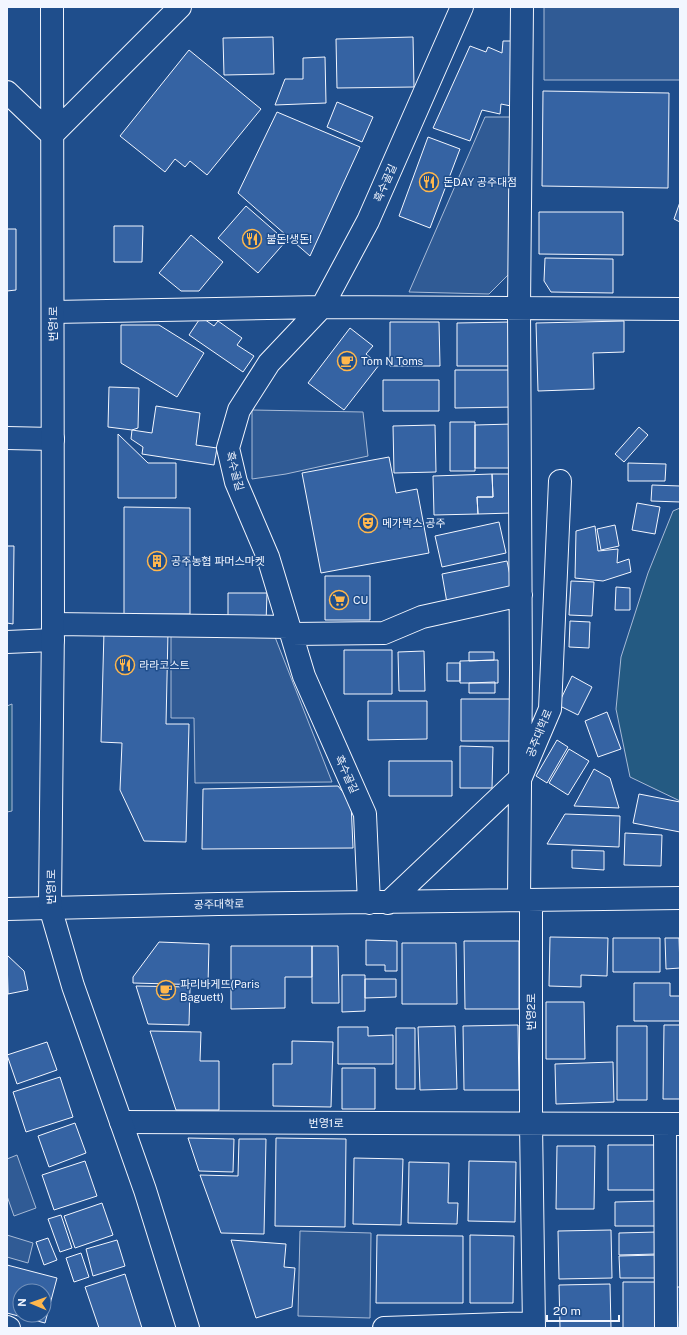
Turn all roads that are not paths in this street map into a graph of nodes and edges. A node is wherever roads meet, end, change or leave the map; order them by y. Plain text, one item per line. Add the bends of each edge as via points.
1 (52, 7) edge
2 (180, 7) edge
3 (462, 7) edge
4 (522, 7) edge
5 (7, 92) edge
6 (52, 135) junction
7 (322, 307) junction
8 (519, 307) junction
9 (680, 309) edge
10 (53, 312) junction
11 (7, 438) edge
12 (53, 439) junction
13 (560, 481) dead end
14 (520, 595) junction
15 (291, 630) junction
16 (53, 632) junction
17 (7, 642) edge
18 (521, 777) junction
19 (680, 898) edge
20 (525, 900) junction
21 (378, 903) junction
22 (50, 907) junction
23 (7, 909) edge
24 (121, 1122) junction
25 (531, 1124) junction
26 (672, 1124) edge
27 (534, 1325) edge
28 (188, 1328) edge
29 (384, 1328) edge
30 (666, 1328) edge

1 - 6 street, 번영1로
2 - 6 street
3 - 7 street, 흑수골길 via 368,221
4 - 8 street, 번영2로
5 - 6 street
6 - 10 street, 번영1로
7 - 8 street
7 - 10 street
7 - 15 street, 흑수골길 via 269,363 239,410 228,448 236,482 268,557
8 - 9 street
8 - 14 street, 번영2로
10 - 12 street, 번영1로
11 - 12 street
12 - 16 street, 번영1로
13 - 18 street, 공주대학로 via 550,709
14 - 15 street via 422,617 384,633
14 - 18 street, 번영2로
15 - 16 street
15 - 21 street, 흑수골길 via 304,676 365,814
16 - 17 street
16 - 22 street, 번영1로
18 - 20 street, 번영2로
18 - 21 street, 공주대학로
19 - 20 street, 공주대학로
20 - 21 street, 공주대학로
20 - 25 street, 번영2로
21 - 22 street, 공주대학로
22 - 23 street, 공주대학로
22 - 24 street, 번영1로 via 73,986
24 - 25 street, 번영1로
24 - 28 street, 번영1로
25 - 26 street
25 - 27 street, 번영2로
26 - 30 street
27 - 29 street

